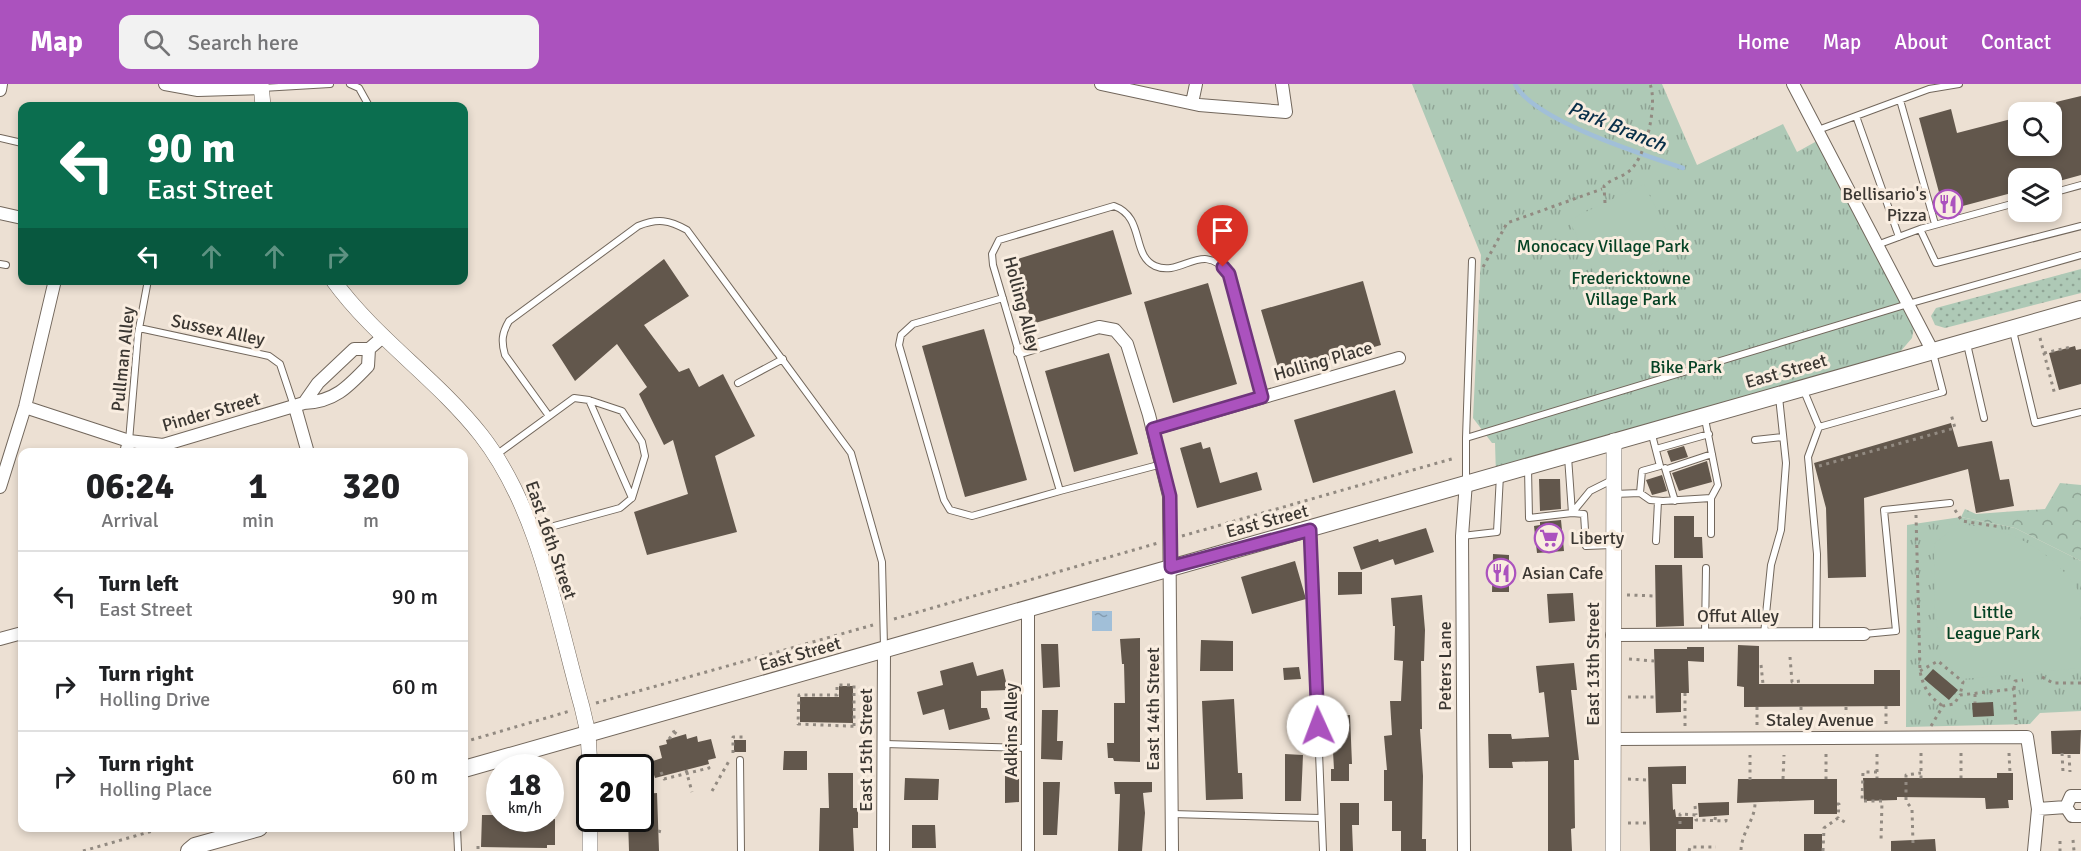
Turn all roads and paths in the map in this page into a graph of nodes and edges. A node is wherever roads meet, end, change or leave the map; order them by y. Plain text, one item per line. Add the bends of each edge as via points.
1 (1, 84) edge
2 (165, 84) edge
3 (330, 84) edge
4 (350, 84) edge
5 (1101, 84) edge
6 (1196, 84) edge
7 (1282, 84) edge
8 (1650, 84) edge
9 (1794, 84) edge
10 (1959, 84) edge
11 (261, 86) edge
12 (0, 90) edge
13 (1900, 100) junction
14 (263, 102) edge
15 (367, 102) edge
16 (1192, 104) junction
17 (1856, 116) junction
18 (1817, 130) junction
19 (0, 138) edge
20 (18, 142) edge
21 (2081, 185) edge
22 (1602, 189) junction
23 (2062, 190) edge
24 (1605, 203) dead end
25 (2008, 205) edge
26 (0, 213) edge
27 (18, 217) edge
28 (1935, 224) junction
29 (2081, 226) edge
30 (1920, 229) junction
31 (1899, 237) junction
32 (1877, 245) junction
33 (2081, 255) edge
34 (1473, 261) dead end
35 (54, 285) edge
36 (147, 285) edge
37 (338, 285) edge
38 (1471, 289) junction
39 (1003, 298) junction
40 (1908, 304) junction
41 (2081, 309) edge
42 (139, 328) junction
43 (2012, 328) junction
44 (384, 336) junction
45 (2040, 338) dead end
46 (1966, 341) junction
47 (2072, 347) dead end
48 (369, 350) junction
49 (1932, 350) junction
50 (1020, 351) junction
51 (2044, 353) junction
52 (1399, 358) dead end
53 (783, 359) junction
54 (2051, 359) dead end
55 (2046, 360) junction
56 (738, 383) dead end
57 (1802, 387) junction
58 (1779, 394) junction
59 (2055, 394) dead end
60 (1262, 397) junction
61 (589, 400) junction
62 (299, 405) junction
63 (25, 406) junction
64 (2081, 412) edge
65 (1951, 414) dead end
66 (1704, 415) junction
67 (549, 416) junction
68 (1984, 418) dead end
69 (1819, 427) junction
70 (1153, 429) junction
71 (1651, 430) junction
72 (1709, 434) junction
73 (1783, 437) junction
74 (1466, 438) junction
75 (1755, 440) dead end
76 (1614, 441) junction
77 (128, 447) edge
78 (307, 448) edge
79 (1656, 449) junction
80 (1568, 454) junction
81 (1712, 454) junction
82 (1466, 455) junction
83 (496, 456) junction
84 (1162, 464) junction
85 (1528, 465) junction
86 (1817, 466) dead end
87 (1664, 467) junction
88 (1500, 473) junction
89 (1466, 482) junction
90 (1614, 486) junction
91 (0, 487) edge
92 (1060, 492) junction
93 (1640, 493) junction
94 (632, 498) junction
95 (1711, 498) junction
96 (1658, 501) junction
97 (1675, 501) junction
98 (1950, 503) joint
99 (1916, 507) junction
100 (1572, 513) junction
101 (2001, 527) dead end
102 (1310, 530) junction
103 (531, 532) junction
104 (1711, 534) dead end
105 (1184, 536) dead end
106 (1462, 536) junction
107 (1656, 541) dead end
108 (1613, 545) junction
109 (1171, 567) junction
110 (1706, 568) dead end
111 (1627, 596) dead end
112 (1656, 596) dead end
113 (1028, 608) junction
114 (1816, 633) junction
115 (18, 634) edge
116 (1705, 634) junction
117 (1764, 634) junction
118 (1864, 634) joint
119 (1612, 635) junction
120 (0, 639) edge
121 (884, 650) junction
122 (1790, 657) dead end
123 (1627, 659) dead end
124 (1654, 661) dead end
125 (1761, 665) dead end
126 (1920, 671) junction
127 (2042, 677) dead end
128 (2022, 680) dead end
129 (2081, 683) edge
130 (1763, 684) dead end
131 (1800, 685) dead end
132 (2013, 689) junction
133 (1684, 693) dead end
134 (1975, 694) junction
135 (1960, 696) junction
136 (615, 698) dead end
137 (1627, 698) dead end
138 (1656, 698) dead end
139 (603, 701) dead end
140 (1975, 703) dead end
141 (1801, 706) dead end
142 (1886, 706) dead end
143 (1943, 706) junction
144 (1757, 707) dead end
145 (1846, 707) dead end
146 (566, 712) dead end
147 (1886, 724) dead end
148 (1757, 725) dead end
149 (1801, 725) dead end
150 (1846, 725) dead end
151 (854, 726) junction
152 (1685, 726) dead end
153 (872, 727) dead end
154 (588, 733) junction
155 (680, 736) dead end
156 (1924, 737) junction
157 (2022, 737) junction
158 (669, 739) dead end
159 (1613, 739) junction
160 (468, 741) edge
161 (885, 744) junction
162 (1030, 748) junction
163 (1921, 753) dead end
164 (1960, 753) dead end
165 (2009, 753) dead end
166 (2062, 753) dead end
167 (589, 754) edge
168 (1826, 754) dead end
169 (1877, 754) dead end
170 (1750, 755) dead end
171 (1784, 755) dead end
172 (2069, 755) dead end
173 (740, 760) dead end
174 (707, 764) dead end
175 (468, 768) edge
176 (661, 772) dead end
177 (686, 772) junction
178 (1877, 772) junction
179 (2063, 772) dead end
180 (2070, 772) dead end
181 (1921, 773) junction
182 (2010, 773) dead end
183 (1877, 778) dead end
184 (1961, 778) dead end
185 (1626, 779) dead end
186 (1783, 779) dead end
187 (1827, 779) dead end
188 (1922, 779) dead end
189 (1648, 780) dead end
190 (1750, 780) dead end
191 (692, 792) dead end
192 (2081, 795) edge
193 (1755, 803) dead end
194 (1837, 804) dead end
195 (1695, 806) dead end
196 (2066, 807) junction
197 (2038, 809) junction
198 (1716, 813) dead end
199 (1172, 814) junction
200 (1696, 815) junction
201 (1726, 815) dead end
202 (2081, 816) edge
203 (1321, 818) junction
204 (1838, 818) junction
205 (1715, 820) junction
206 (1626, 823) dead end
207 (1649, 823) dead end
208 (1679, 824) dead end
209 (1848, 824) dead end
210 (149, 832) edge
211 (245, 832) edge
212 (457, 832) edge
213 (590, 832) edge
214 (2073, 840) dead end
215 (2060, 841) dead end
216 (1881, 842) dead end
217 (1913, 843) dead end
218 (1716, 847) dead end
219 (1741, 850) edge
220 (83, 851) edge
221 (189, 851) edge
222 (458, 851) edge
223 (590, 851) edge
224 (741, 851) edge
225 (883, 851) edge
226 (1028, 851) edge
227 (1172, 851) edge
228 (1323, 851) edge
229 (1464, 851) edge
230 (1613, 851) edge
231 (1689, 851) edge
232 (1823, 851) edge
233 (2034, 851) edge
234 (2060, 851) edge
235 (2074, 851) edge

1 - 12 street
2 - 11 street via 198,90
3 - 11 lane
4 - 15 lane via 359,88
5 - 16 street
6 - 16 street
7 - 16 street via 1286,112
8 - 22 path via 1654,92 1653,114 1644,143 1633,167
9 - 18 street
10 - 13 lane via 1929,89
11 - 14 street
13 - 17 lane
13 - 28 lane
17 - 18 lane
17 - 31 lane
18 - 32 street
19 - 20 lane
21 - 23 lane
22 - 24 path
22 - 38 path via 1507,223
25 - 28 lane
26 - 27 street
28 - 30 lane
29 - 30 lane via 1936,263
30 - 31 lane
31 - 32 lane
32 - 40 street
33 - 40 lane
34 - 38 lane
35 - 63 street
36 - 42 lane, Pullman Alley
37 - 44 street, East 16th Street
38 - 74 lane
39 - 50 lane, Holling Alley
39 - 60 lane, Holling Alley via 992,254 999,240 1107,207 1124,209 1135,226 1143,251 1156,267 1202,258 1215,261 1229,274
39 - 92 lane via 913,324 901,335 899,345 944,500 950,510 972,516
40 - 49 street
40 - 74 lane
41 - 43 main road, East Street
42 - 62 lane, Sussex Alley via 269,356 280,364
42 - 77 lane, Pullman Alley
43 - 46 main road, East Street
43 - 64 lane via 2035,423
44 - 48 street, Pinder Street
44 - 83 street, East 16th Street via 465,416
45 - 51 path
46 - 49 main road, East Street
46 - 68 lane
47 - 51 path
48 - 62 street, Pinder Street via 354,349
48 - 62 street, Pinder Street via 368,366 339,395 320,403
49 - 57 main road, East Street
49 - 69 lane via 1943,392
50 - 70 street, East 14th Street via 1099,327 1115,330 1127,344
50 - 92 lane, Holling Alley
51 - 55 path
52 - 60 street, Holling Place
53 - 56 lane
53 - 67 lane via 687,230 672,221 650,221 509,321 504,330 501,344 505,355
53 - 121 lane via 851,453 882,562
54 - 55 path
55 - 59 path
57 - 58 main road, East Street
57 - 69 lane
58 - 66 main road, East Street
58 - 73 lane
60 - 70 street, Holling Place
61 - 67 lane via 574,398
61 - 94 lane
61 - 94 lane via 622,411 642,442 645,456
62 - 77 street, Pinder Street via 163,445
62 - 78 street
63 - 77 street, Pinder Street
63 - 91 street
65 - 86 path via 1955,428
66 - 71 main road, East Street
66 - 72 lane
67 - 83 lane
69 - 114 lane via 1808,457 1817,554
70 - 84 street, East 14th Street
71 - 76 main road, East Street
71 - 79 lane
72 - 79 lane
72 - 81 lane
73 - 75 lane
73 - 117 lane via 1786,463 1781,530 1771,565
74 - 82 lane
76 - 80 main road, East Street
76 - 90 street, East 13th Street
79 - 87 lane
80 - 85 main road, East Street
80 - 100 lane
81 - 87 lane
81 - 95 lane via 1718,484
82 - 89 lane
82 - 105 path
83 - 103 street, East 16th Street via 512,482
84 - 92 lane
84 - 109 street, East 14th Street via 1170,496
85 - 88 main road, East Street
85 - 100 lane via 1529,518
87 - 93 lane via 1642,471
87 - 97 lane
88 - 89 main road, East Street
88 - 106 lane via 1497,532
89 - 102 main road, East Street
89 - 106 street, Peters Lane
90 - 93 lane
90 - 100 lane via 1590,491
90 - 108 street, East 13th Street
93 - 96 lane
94 - 103 lane via 620,508
95 - 97 lane
95 - 104 lane
96 - 97 lane
96 - 107 lane
98 - 99 lane
98 - 101 path via 1962,520
99 - 118 lane via 1884,510 1896,631
99 - 126 path
100 - 108 lane via 1584,514 1586,546
102 - 109 main road, East Street
102 - 203 lane
103 - 154 street, East 16th Street
106 - 229 street, Peters Lane
108 - 119 street, East 13th Street
109 - 113 main road, East Street
109 - 199 street, East 14th Street
110 - 116 lane
111 - 112 path
113 - 121 main road, East Street
113 - 162 street, Adkins Alley
114 - 117 street, Offut Alley
114 - 118 street, Offut Alley
115 - 120 street
116 - 117 street, Offut Alley
116 - 119 street, Offut Alley
119 - 159 street, East 13th Street
121 - 154 main road, East Street
121 - 161 street, East 15th Street
122 - 131 path via 1792,682 1800,681
123 - 124 path
125 - 130 path
126 - 135 path via 1938,661 1964,682
126 - 143 path via 1931,698
127 - 129 path via 2052,683
128 - 132 path via 2015,681
132 - 134 path
132 - 157 path
133 - 152 path
134 - 135 path
134 - 140 path
135 - 143 path via 1953,704
136 - 139 path
137 - 138 path
141 - 149 path
142 - 147 path
143 - 156 path
144 - 148 path
145 - 150 path
146 - 160 path
151 - 151 path via 854,685 837,685 837,696 799,695 796,726
151 - 153 path
154 - 167 street, East 16th Street
154 - 175 main road, East Street
155 - 158 path via 673,730
156 - 157 street, Staley Avenue
156 - 159 street, Staley Avenue
157 - 197 street
159 - 230 street, East 13th Street
161 - 162 lane
161 - 225 street, East 15th Street
162 - 226 street, Adkins Alley
163 - 181 path
164 - 184 path
165 - 182 path
166 - 179 path
168 - 187 path
169 - 178 path
170 - 190 path
171 - 186 path
172 - 180 path
173 - 224 lane
174 - 177 path via 709,768
176 - 177 path via 664,779
177 - 191 path
178 - 183 path
178 - 216 path via 1863,772 1862,801 1882,801
181 - 188 path
181 - 217 path via 1906,775
185 - 189 path
192 - 196 street via 2071,796
193 - 219 path via 1755,812 1742,836
194 - 204 path
195 - 200 path
196 - 197 street
196 - 202 street via 2072,816
197 - 233 street
198 - 205 path
199 - 203 lane
199 - 227 street, East 14th Street
200 - 205 path via 1696,820
200 - 208 path via 1680,814
201 - 205 path via 1726,821
203 - 228 lane
204 - 209 path
204 - 232 path via 1824,828
206 - 207 path
210 - 220 path
211 - 221 main road
212 - 222 lane
213 - 223 street
214 - 235 path
215 - 234 path
218 - 231 path via 1690,847

